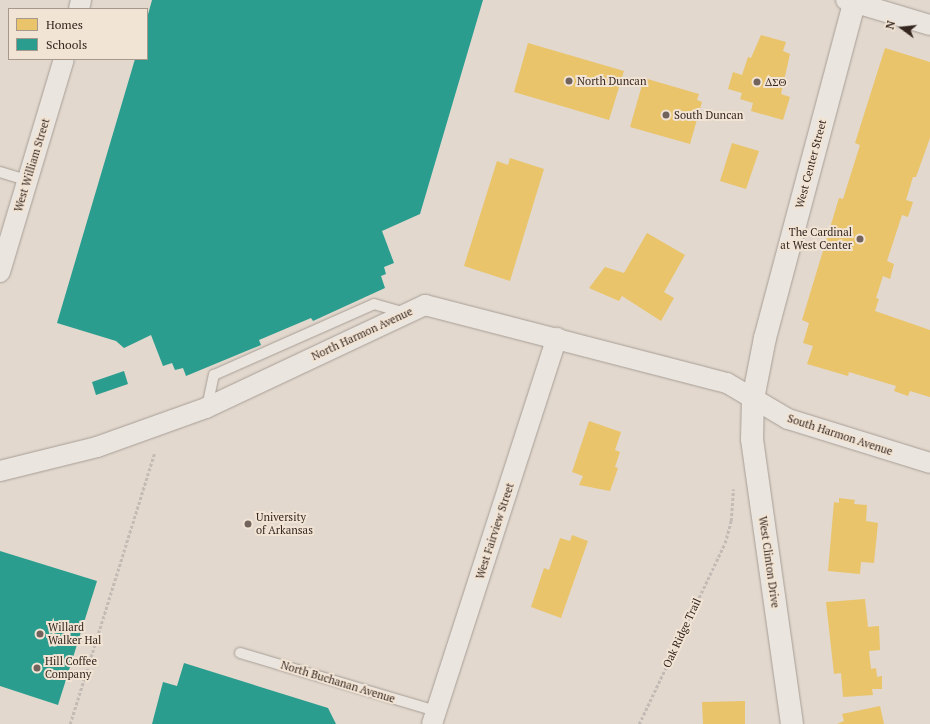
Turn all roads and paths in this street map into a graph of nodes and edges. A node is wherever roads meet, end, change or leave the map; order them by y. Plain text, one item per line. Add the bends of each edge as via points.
1 (852, 1) edge
2 (930, 25) edge
3 (64, 60) edge
4 (0, 172) edge
5 (27, 180) junction
6 (0, 272) edge
7 (405, 313) junction
8 (558, 338) junction
9 (753, 399) junction
10 (206, 408) junction
11 (154, 454) dead end
12 (930, 463) edge
13 (0, 471) edge
14 (725, 543) dead end
15 (240, 653) dead end
16 (434, 718) edge
17 (70, 724) edge
18 (640, 724) edge
19 (792, 724) edge

1 - 2 street
1 - 9 street, West Center Street via 768,323
3 - 5 street, West William Street
4 - 5 lane
5 - 6 street, West William Street
7 - 8 street, North Harmon Avenue via 425,305
7 - 10 street, North Harmon Avenue
7 - 10 lane via 374,304 214,375
8 - 9 street, North Harmon Avenue via 727,383
8 - 16 street, West Fairview Street
9 - 12 street, South Harmon Avenue via 806,426
9 - 19 street, West Clinton Drive via 752,440
10 - 13 street, North Harmon Avenue via 97,447
11 - 17 path
14 - 18 path, Oak Ridge Trail
15 - 16 lane, North Buchanan Avenue

